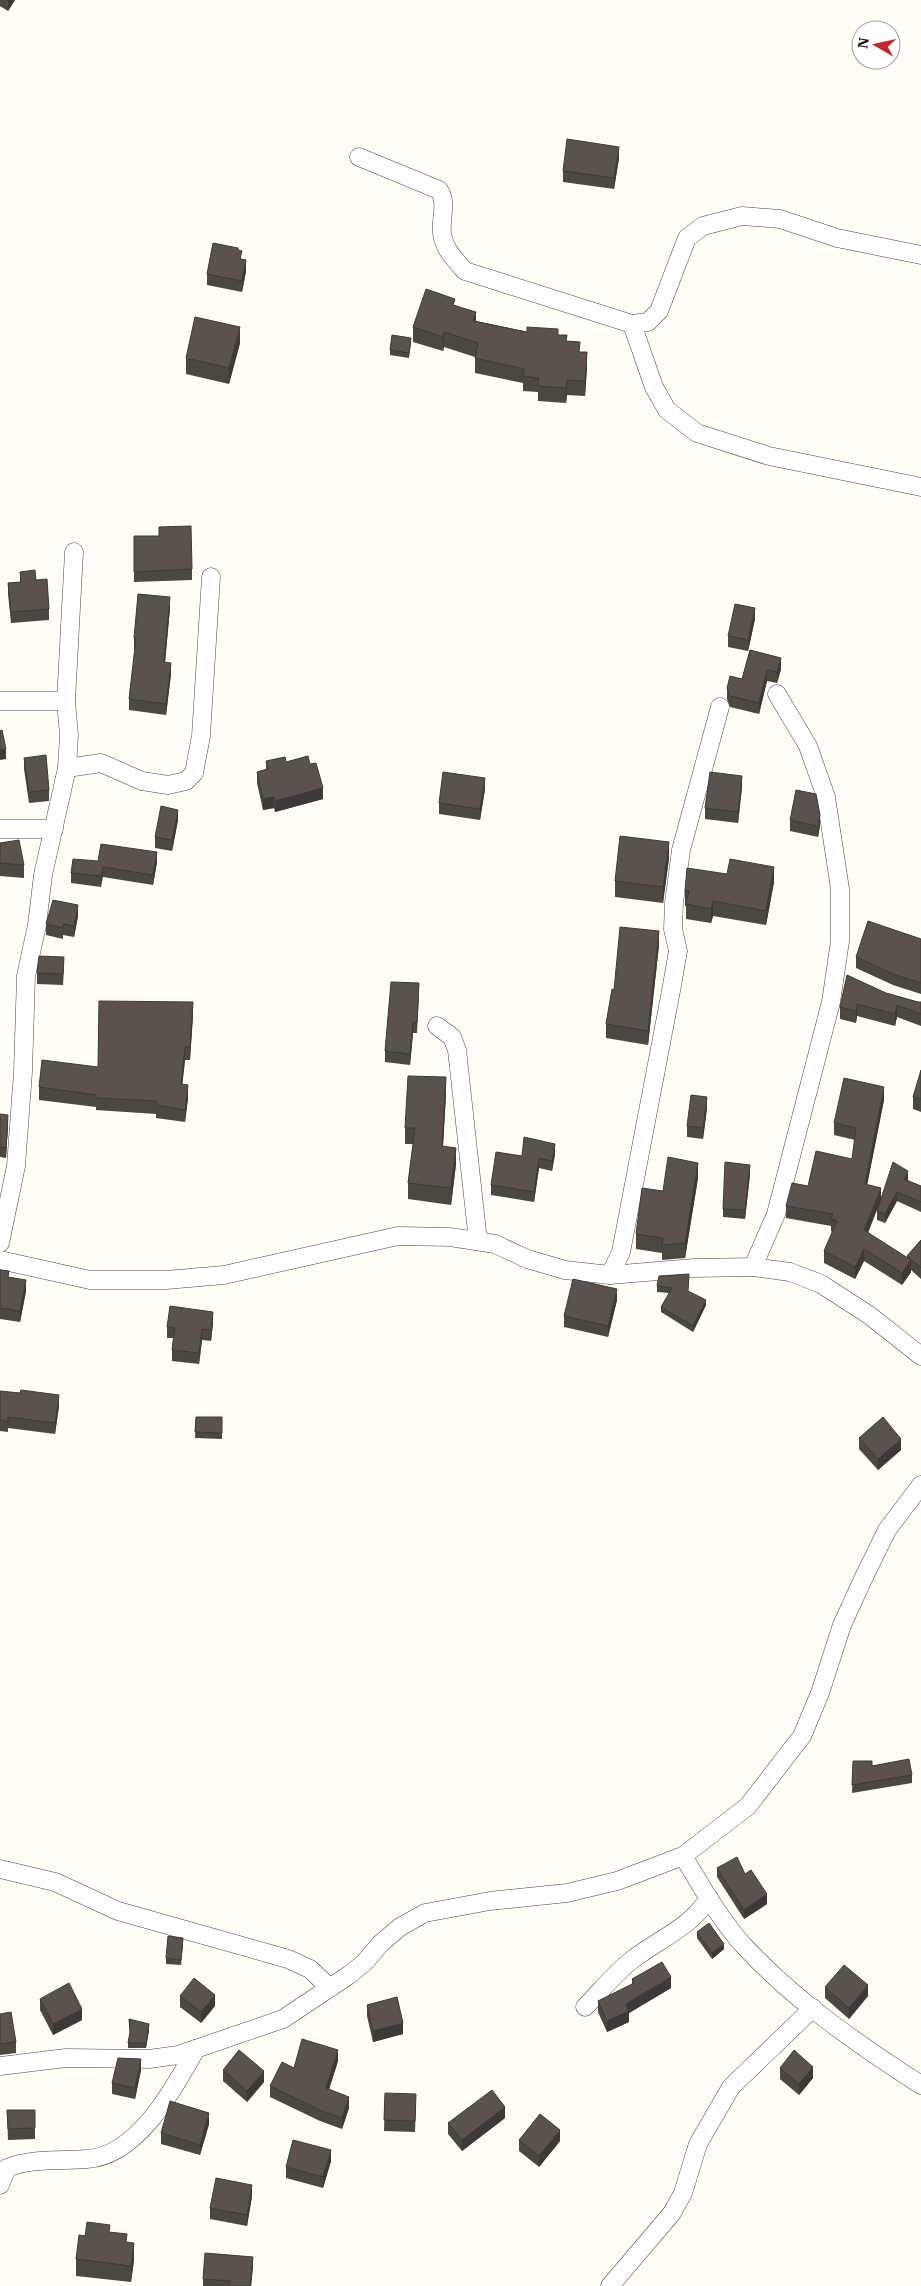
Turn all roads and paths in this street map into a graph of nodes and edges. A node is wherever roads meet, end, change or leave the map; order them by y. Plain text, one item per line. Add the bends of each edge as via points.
1 (359, 157) dead end
2 (921, 255) edge
3 (632, 324) junction
4 (921, 488) edge
5 (74, 552) dead end
6 (211, 577) dead end
7 (777, 694) dead end
8 (0, 701) edge
9 (66, 701) junction
10 (720, 707) dead end
11 (67, 768) junction
12 (0, 829) edge
13 (54, 829) junction
14 (835, 970) junction
15 (853, 978) edge
16 (437, 1026) dead end
17 (478, 1241) junction
18 (0, 1243) edge
19 (0, 1260) edge
20 (753, 1268) junction
21 (610, 1275) junction
22 (921, 1356) edge
23 (921, 1485) edge
24 (683, 1856) junction
25 (0, 1869) edge
26 (709, 1898) junction
27 (330, 1988) junction
28 (585, 2007) dead end
29 (813, 2008) junction
30 (196, 2049) junction
31 (0, 2066) edge
32 (921, 2085) edge
33 (0, 2185) edge
34 (610, 2286) edge

1 - 3 street via 439,190 443,196 442,234 451,256 465,270
2 - 3 street via 837,238 780,219 742,216 703,226 686,238 659,311 648,322
3 - 4 street via 654,387 668,410 697,432 770,456
5 - 9 street
6 - 11 street via 201,736 194,773 186,782 168,785 142,781 101,763
7 - 14 street via 808,746 826,797 840,889 840,941
8 - 9 street
9 - 11 street
10 - 21 street via 681,850 673,929 678,951 621,1252
11 - 13 street
12 - 13 street
13 - 18 street via 26,976 16,1166
14 - 15 street
14 - 20 street via 831,1002 776,1214
16 - 17 street via 452,1037 457,1050
17 - 19 street via 398,1236 224,1275 166,1280 90,1280
17 - 21 street via 495,1244 527,1259 565,1270
20 - 21 street via 694,1268
20 - 22 street via 790,1272 821,1284 869,1315
23 - 24 street via 887,1530 872,1561 842,1625 802,1736 748,1806
24 - 26 street
24 - 27 street via 618,1881 567,1893 490,1901 425,1913 400,1927 365,1962
25 - 27 street via 55,1882 118,1910 288,1959 310,1969
26 - 28 street via 683,1928 631,1961
26 - 29 street via 745,1947
27 - 30 street via 283,2019
29 - 32 street via 872,2054
29 - 34 street via 731,2086 698,2144 683,2193 672,2213
30 - 31 street via 149,2059 66,2058
30 - 33 street via 167,2100 134,2137 110,2152 90,2159 16,2164 7,2168

